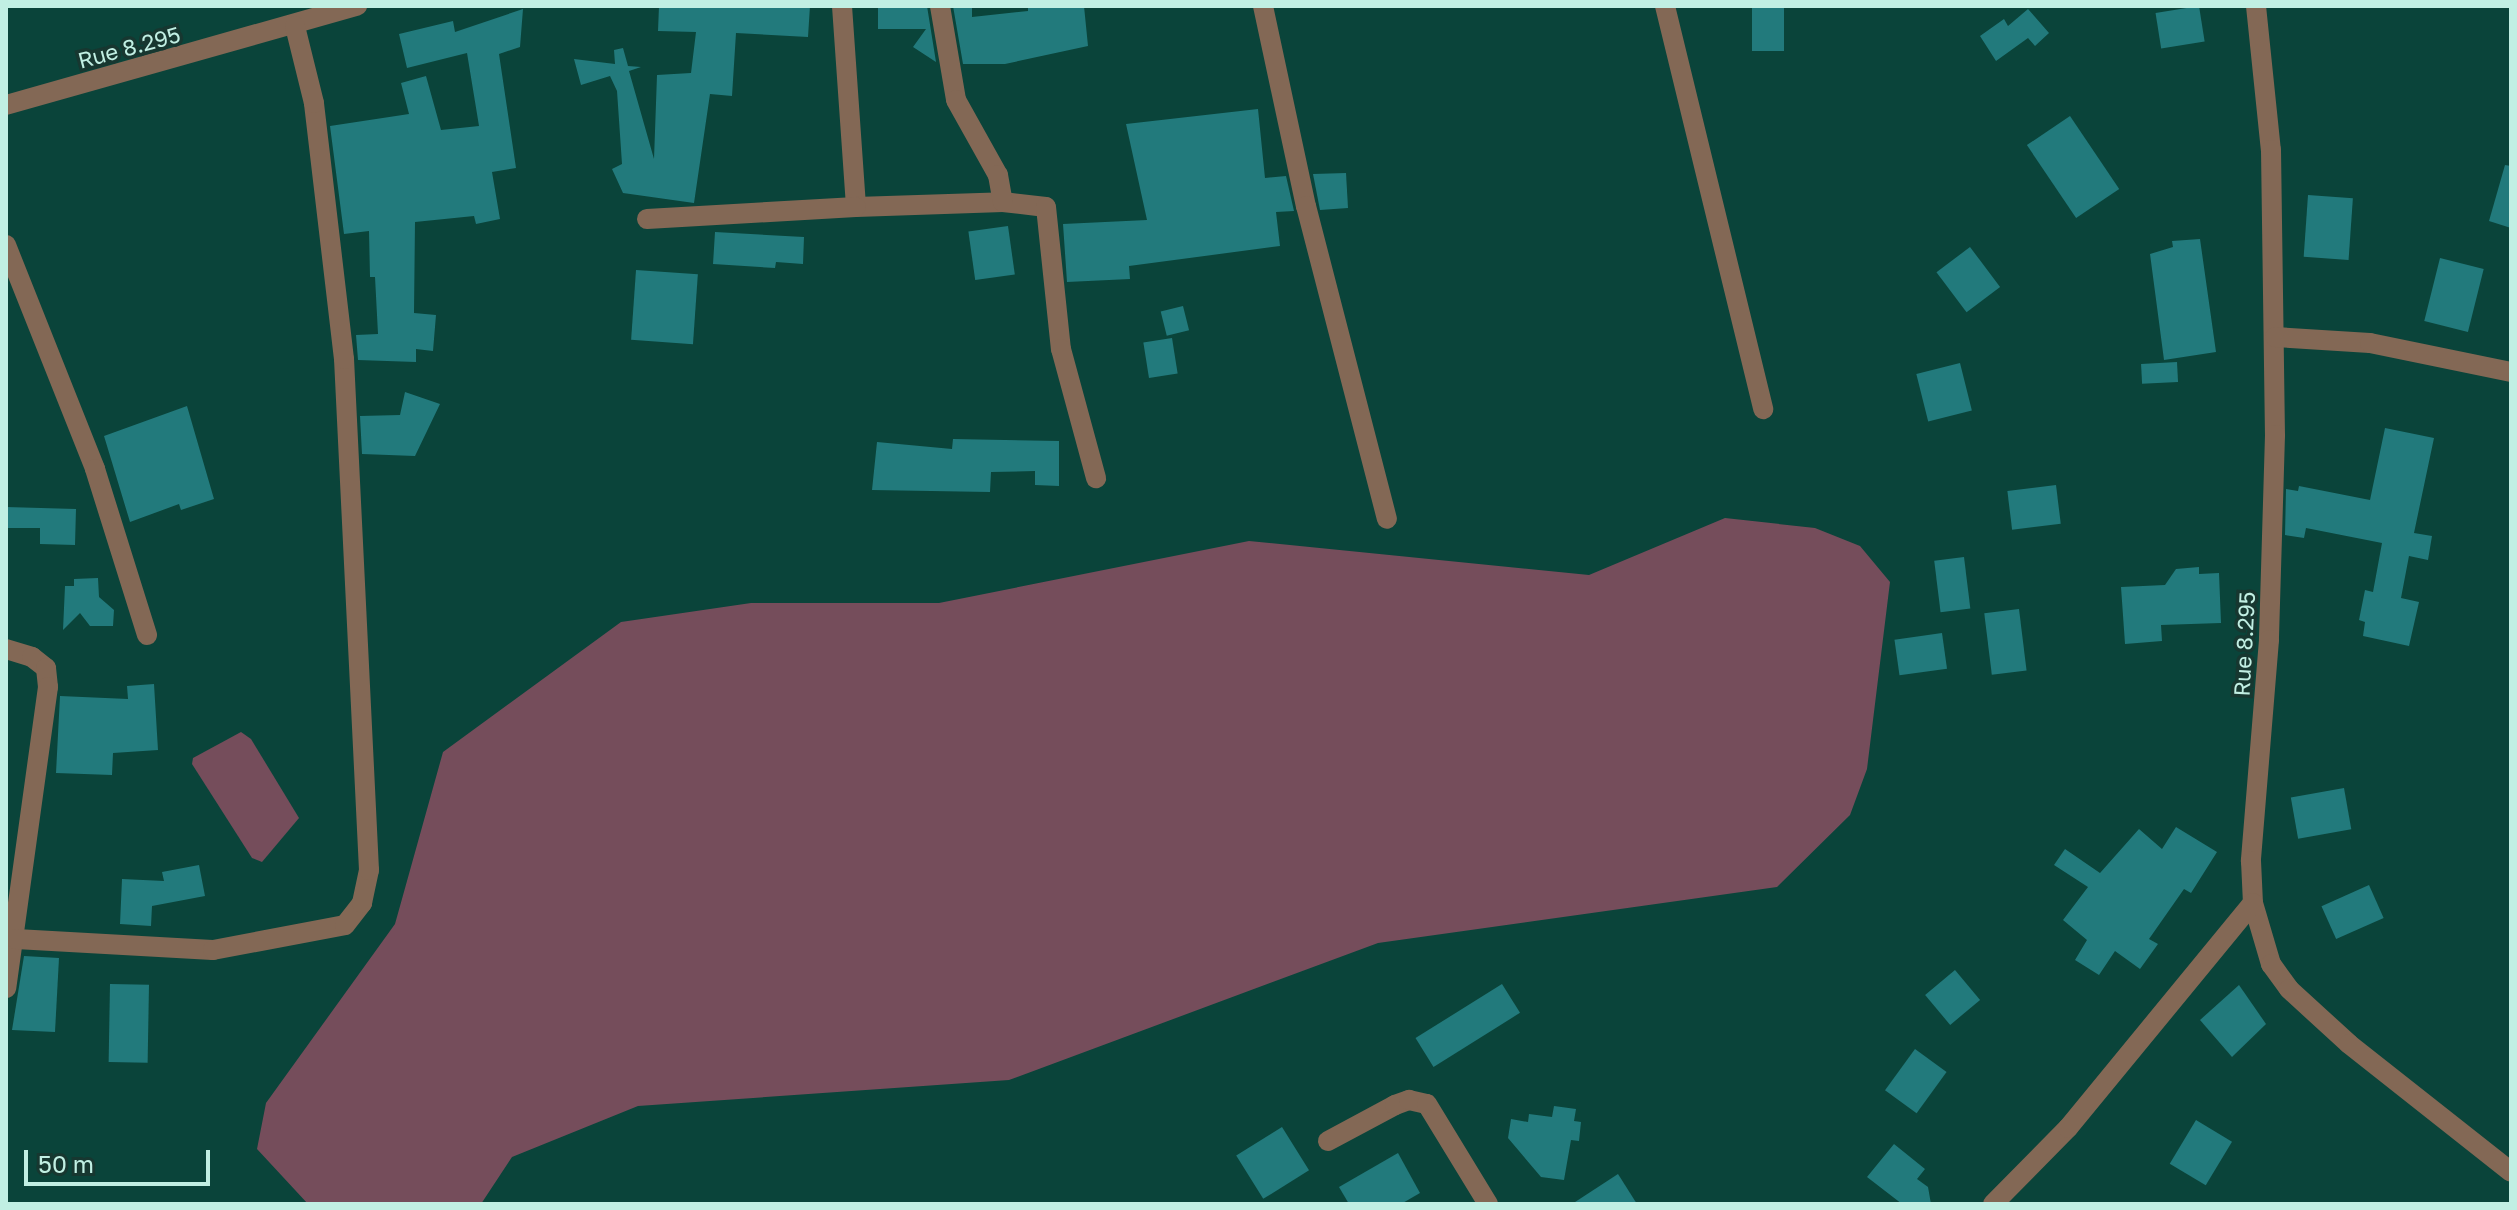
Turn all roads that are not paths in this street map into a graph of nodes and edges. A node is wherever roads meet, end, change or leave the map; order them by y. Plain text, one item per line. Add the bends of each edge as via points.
1 (357, 6) edge
2 (842, 6) edge
3 (940, 6) edge
4 (1263, 6) edge
5 (1665, 6) edge
6 (2256, 6) edge
7 (295, 26) junction
8 (6, 105) edge
9 (1003, 202) junction
10 (856, 207) junction
11 (647, 219) dead end
12 (6, 245) edge
13 (2275, 337) junction
14 (2511, 372) edge
15 (1763, 409) dead end
16 (1096, 478) dead end
17 (1387, 519) dead end
18 (147, 635) dead end
19 (6, 649) edge
20 (2253, 903) junction
21 (16, 939) junction
22 (6, 988) edge
23 (1328, 1141) dead end
24 (2511, 1172) edge
25 (1488, 1204) edge
26 (1993, 1204) edge

1 - 7 street, Rue 8.295
2 - 10 street
3 - 9 street via 956,100 998,175
4 - 17 street via 1306,206
5 - 15 street
6 - 13 street, Rue 8.295 via 2271,150
7 - 8 street, Rue 8.295
7 - 21 street via 314,103 344,359 369,870 362,903 345,925 213,950
9 - 10 street
9 - 16 street via 1046,207 1061,349
10 - 11 street
12 - 18 street via 95,469
13 - 14 street via 2370,343
13 - 20 street, Rue 8.295 via 2269,640 2251,861
19 - 21 street via 46,668 48,687
20 - 24 street, Rue 8.295 via 2271,964 2289,989 2349,1044
20 - 26 street via 2068,1128
21 - 22 street
23 - 25 street via 1395,1105 1409,1100 1427,1104

